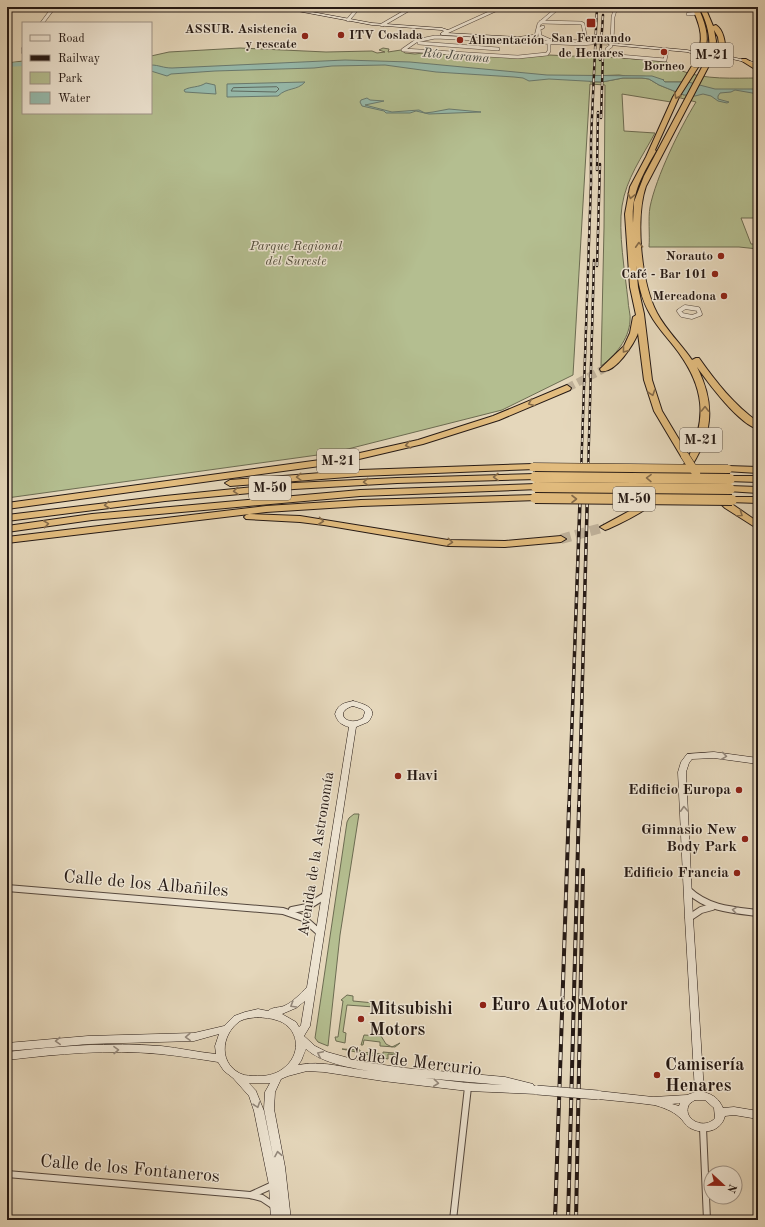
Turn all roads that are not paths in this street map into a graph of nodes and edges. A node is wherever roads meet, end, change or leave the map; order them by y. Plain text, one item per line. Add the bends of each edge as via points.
1 (54, 7) edge
2 (278, 7) edge
3 (332, 7) edge
4 (413, 7) edge
5 (502, 7) edge
6 (559, 7) edge
7 (616, 7) edge
8 (702, 7) edge
9 (705, 7) edge
10 (284, 8) edge
11 (358, 8) edge
12 (696, 10) edge
13 (688, 14) dead end
14 (348, 20) junction
15 (43, 22) edge
16 (541, 22) junction
17 (382, 25) junction
18 (458, 27) junction
19 (543, 27) dead end
20 (424, 29) junction
21 (443, 31) junction
22 (464, 37) junction
23 (515, 38) junction
24 (500, 39) junction
25 (549, 41) junction
26 (590, 41) joint
27 (414, 43) junction
28 (611, 44) junction
29 (462, 46) junction
30 (498, 49) junction
31 (675, 49) junction
32 (667, 50) junction
33 (687, 50) junction
34 (702, 52) junction
35 (460, 54) junction
36 (495, 56) junction
37 (720, 56) junction
38 (744, 60) junction
39 (758, 63) edge
40 (758, 68) edge
41 (698, 82) junction
42 (649, 164) junction
43 (636, 298) junction
44 (686, 307) joint
45 (659, 321) junction
46 (604, 369) tunnel mouth
47 (567, 388) tunnel mouth
48 (758, 426) edge
49 (758, 470) edge
50 (729, 474) junction
51 (758, 479) edge
52 (758, 490) edge
53 (98, 494) junction
54 (324, 496) junction
55 (536, 498) junction
56 (758, 501) edge
57 (7, 506) edge
58 (7, 518) edge
59 (170, 520) junction
60 (605, 526) tunnel mouth
61 (758, 526) edge
62 (7, 529) edge
63 (561, 539) tunnel mouth
64 (7, 540) edge
65 (353, 725) dead end
66 (758, 761) edge
67 (7, 888) edge
68 (688, 890) junction
69 (326, 896) junction
70 (712, 907) junction
71 (283, 911) junction
72 (758, 913) edge
73 (689, 918) junction
74 (320, 933) junction
75 (311, 988) junction
76 (269, 1013) junction
77 (226, 1029) junction
78 (301, 1036) junction
79 (7, 1047) edge
80 (7, 1056) edge
81 (221, 1059) junction
82 (287, 1072) junction
83 (234, 1074) junction
84 (447, 1076) junction
85 (277, 1077) junction
86 (492, 1080) junction
87 (468, 1087) junction
88 (537, 1090) junction
89 (700, 1096) junction
90 (688, 1099) junction
91 (654, 1101) junction
92 (720, 1112) junction
93 (683, 1114) junction
94 (758, 1115) edge
95 (703, 1128) junction
96 (7, 1174) edge
97 (278, 1182) junction
98 (250, 1195) junction
99 (274, 1206) junction
100 (276, 1220) edge
101 (286, 1220) edge
102 (453, 1220) edge
103 (707, 1220) edge

1 - 15 street
2 - 10 street
3 - 11 street
4 - 17 street
5 - 18 street
6 - 16 street
7 - 28 street
8 - 41 highway, M-21 via 711,24 714,38 712,54
9 - 37 highway via 718,32
10 - 14 street
11 - 14 street
12 - 13 street
12 - 34 highway via 704,36
12 - 41 highway, M-21 via 706,24 709,42
14 - 17 street
16 - 23 street via 534,37
16 - 26 street via 581,23
17 - 20 street
18 - 21 street
18 - 21 street
19 - 25 street via 539,29 540,36
20 - 21 street
20 - 21 street via 435,33
21 - 22 street
22 - 24 street
22 - 27 street via 435,37
22 - 29 street
23 - 24 street
23 - 25 street
24 - 25 street
24 - 30 street
25 - 26 street
25 - 36 street via 547,54
27 - 29 street
27 - 35 street via 404,48 404,51
28 - 31 street
28 - 32 street
28 - 32 street via 607,49 607,55 666,60
29 - 30 street
29 - 35 street
30 - 36 street
31 - 33 street
31 - 34 street via 697,49
32 - 33 street
33 - 34 street
34 - 37 street, bridge
34 - 37 street, bridge via 717,49
34 -> 42 highway via 670,112
35 - 36 street
37 - 38 street
37 - 39 street
37 - 41 highway
38 - 39 street
38 - 40 highway
41 - 42 highway, M-21
42 -> 43 highway, M-21 via 633,187 629,214
45 -> 42 highway, M-21 via 650,308 643,289 639,248 638,204
43 -> 46 highway, M-21 via 637,324 631,342 625,351
43 -> 61 highway, M-21, bridge via 642,325 648,380 658,411 702,482 728,506
44 - 44 street via 679,311 682,316 692,317 700,314 698,309
45 - 48 highway via 689,350 726,400
60 -> 45 highway, M-21 via 629,516 667,489 695,456 704,428 706,400 697,374
47 -> 53 highway, M-21 via 496,418 396,448 342,460
49 - 50 highway, M-50
50 - 51 highway, M-50
50 -> 53 highway, M-50, bridge via 533,467 360,473
50 -> 58 highway, M-50, bridge via 445,478 268,489
52 - 54 highway, M-50, bridge via 536,487
53 - 57 highway, M-50
54 - 55 highway
62 -> 54 highway, M-50 via 92,517
55 -> 56 highway, M-50, bridge
55 - 59 highway, M-50 via 266,509
59 -> 63 highway via 255,516 309,520 449,543 526,543
59 - 64 highway, M-50
65 - 69 street, Avenida de la Astronomía
68 -> 66 street via 682,772 685,762 690,756 714,755
67 - 71 street, Calle de los Albañiles
68 - 70 street
68 - 73 street
69 - 71 street, Calle de los Albañiles via 307,907
69 - 74 street, Avenida de la Astronomía
72 -> 70 street
70 - 73 street via 701,910
71 - 74 street, Calle de los Albañiles via 304,917
73 - 89 street
74 - 75 street, Avenida de la Astronomía
75 -> 76 street via 302,1000 293,1006
75 - 78 street, Avenida de la Astronomía
76 - 77 street via 247,1015 237,1019
76 - 78 street via 290,1021
77 -> 79 street via 194,1037 88,1040
77 - 81 street via 219,1048
78 - 82 street via 301,1051
84 -> 78 street, Calle de Mercurio via 388,1070 325,1057 314,1051
80 -> 81 street via 40,1052 133,1049
81 - 83 street
82 - 85 street
82 -> 87 street, Calle de Mercurio via 307,1067 324,1068 383,1078
83 - 85 street via 247,1080 262,1081
83 -> 97 street via 253,1094
84 - 86 street, Calle de Mercurio
84 - 87 street
97 -> 85 street via 269,1109 270,1092
86 - 87 street
86 - 88 street, Calle de Mercurio via 512,1082
87 - 88 street, Calle de Mercurio
87 - 102 street
88 - 91 street, Calle de Mercurio, bridge
89 - 90 street
89 - 92 street via 714,1101
90 - 91 street
90 - 93 street via 682,1108
91 - 93 street
92 - 94 street via 734,1111
92 - 95 street via 720,1118 716,1123
93 - 95 street via 695,1126
95 - 103 street
96 - 98 street, Calle de los Fontaneros
97 - 98 street, Calle de los Fontaneros via 258,1194
97 - 99 street
97 - 101 street
98 - 99 street, Calle de los Fontaneros via 262,1198
99 - 100 street

